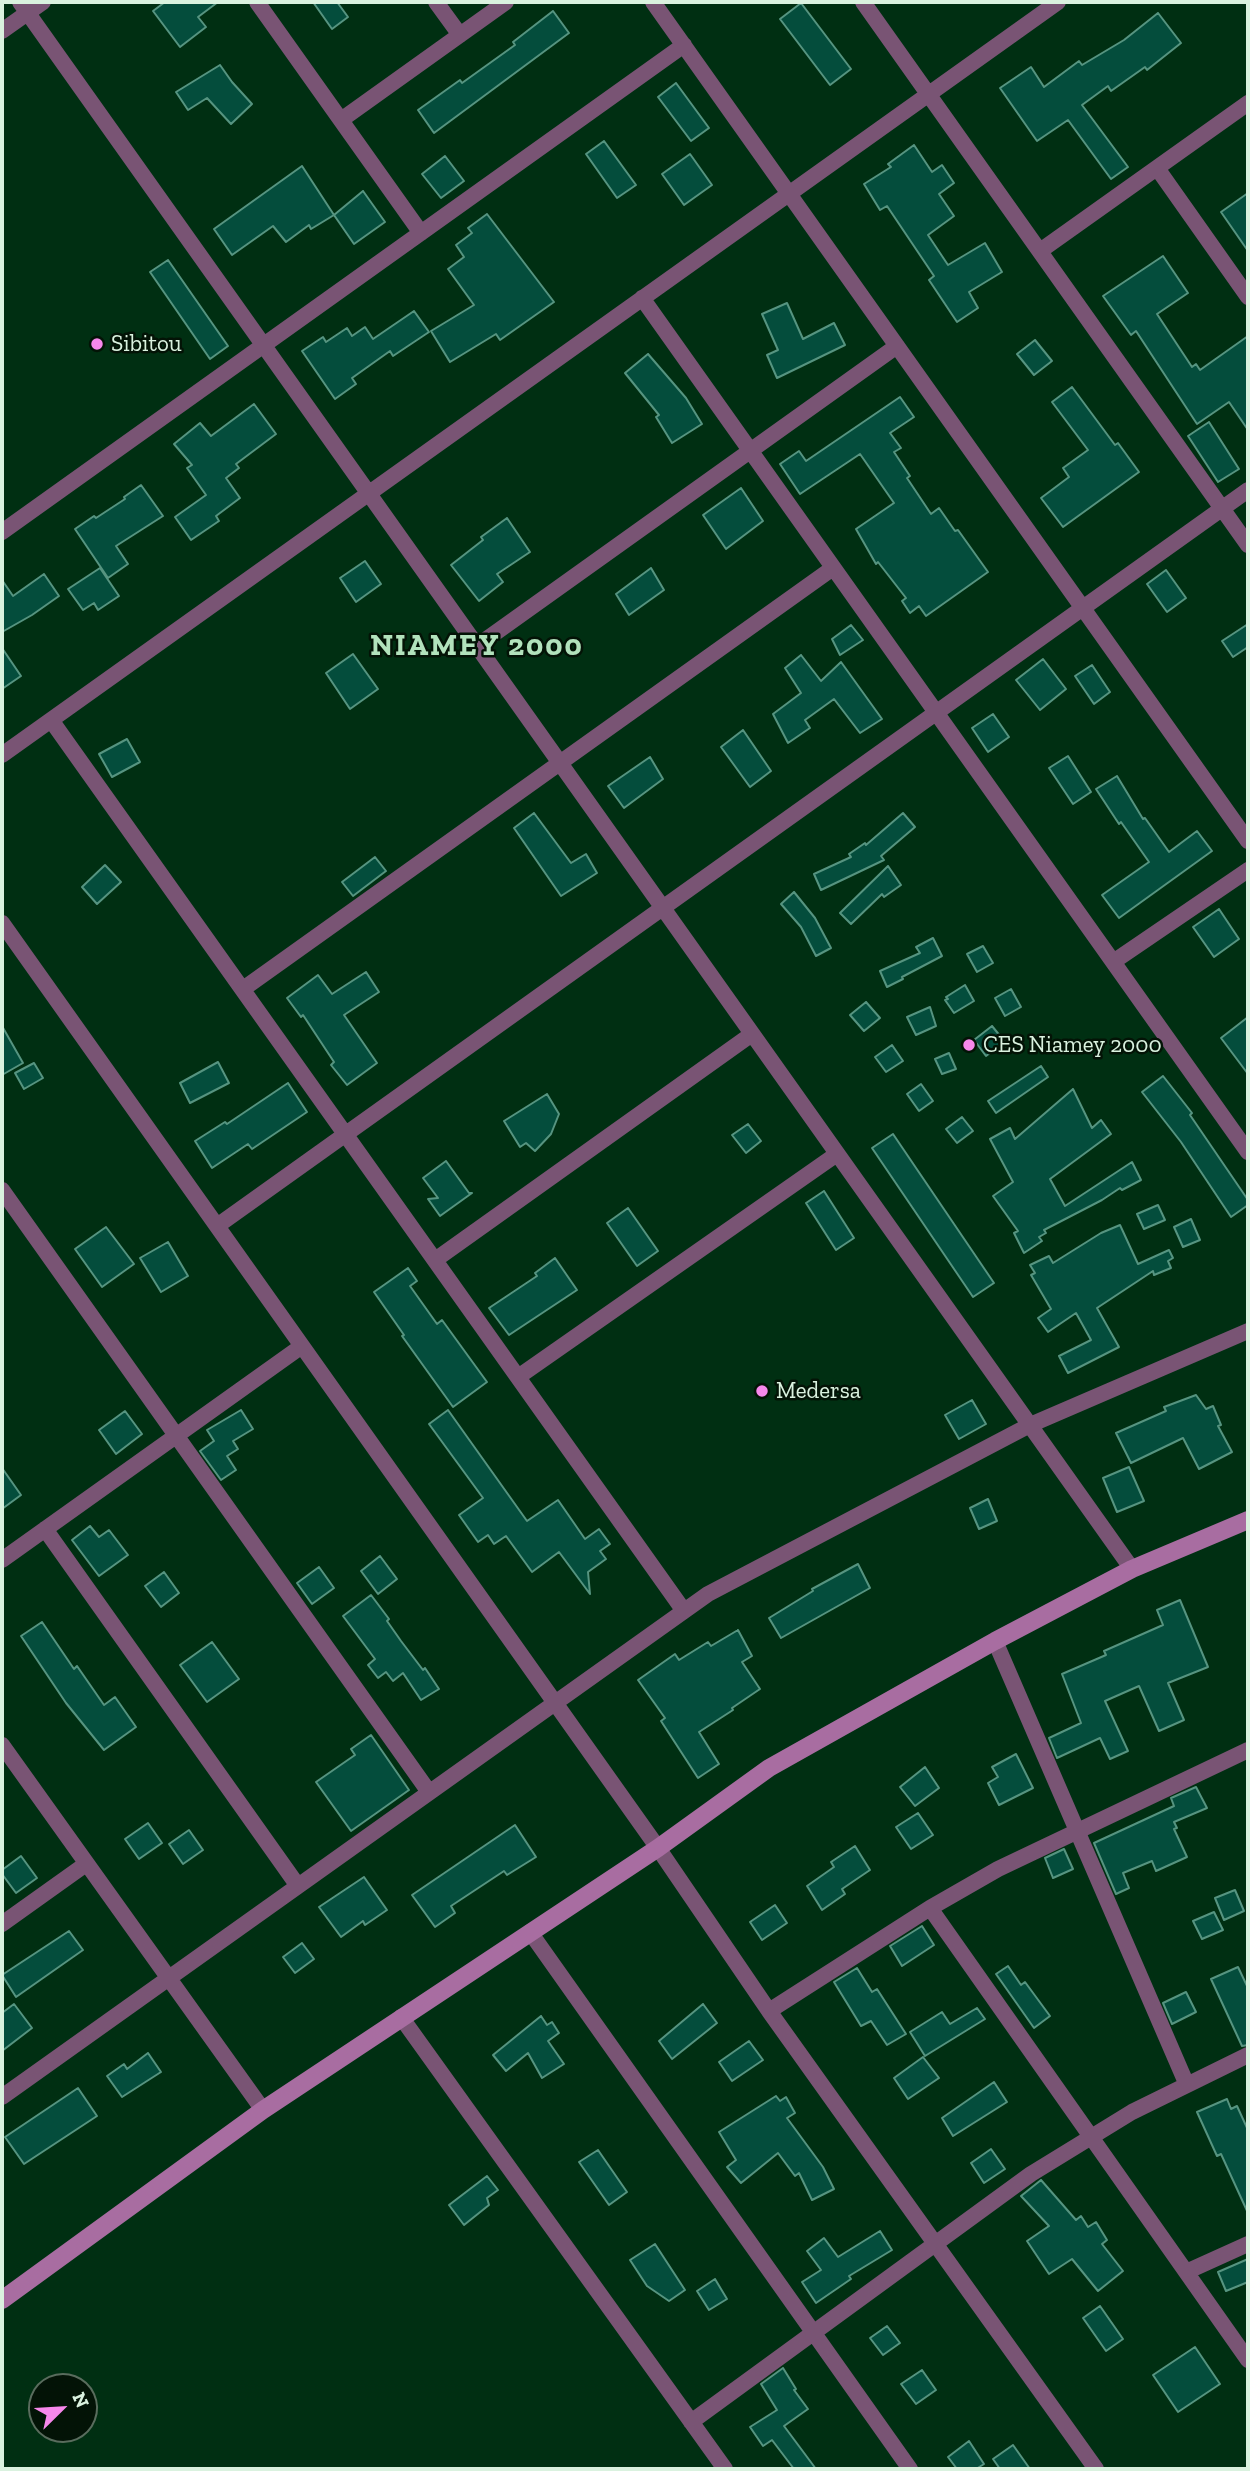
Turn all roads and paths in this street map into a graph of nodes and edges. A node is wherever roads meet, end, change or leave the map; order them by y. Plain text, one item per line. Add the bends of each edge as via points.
1 (43, 2) edge
2 (257, 2) edge
3 (436, 2) edge
4 (506, 2) edge
5 (653, 2) edge
6 (863, 2) edge
7 (1058, 2) edge
8 (24, 7) edge
9 (2, 32) edge
10 (460, 35) junction
11 (684, 45) junction
12 (928, 94) junction
13 (1248, 103) edge
14 (341, 120) junction
15 (1157, 168) junction
16 (789, 193) junction
17 (421, 233) junction
18 (1040, 251) junction
19 (1248, 295) edge
20 (642, 298) junction
21 (263, 345) junction
22 (897, 346) junction
23 (750, 450) junction
24 (1248, 490) edge
25 (369, 493) junction
26 (1222, 508) junction
27 (2, 532) edge
28 (1248, 545) edge
29 (833, 568) junction
30 (1083, 608) junction
31 (477, 646) junction
32 (936, 713) junction
33 (51, 720) junction
34 (2, 755) edge
35 (560, 763) junction
36 (1248, 841) edge
37 (1248, 870) edge
38 (663, 908) junction
39 (2, 923) edge
40 (7, 942) edge
41 (1113, 962) junction
42 (243, 989) junction
43 (752, 1034) junction
44 (345, 1134) junction
45 (1248, 1152) edge
46 (837, 1154) junction
47 (2, 1190) edge
48 (217, 1226) junction
49 (435, 1260) junction
50 (1248, 1331) edge
51 (302, 1346) junction
52 (518, 1377) junction
53 (1030, 1425) junction
54 (176, 1435) junction
55 (1248, 1520) edge
56 (45, 1529) junction
57 (2, 1560) edge
58 (1132, 1570) junction
59 (684, 1611) junction
60 (995, 1641) junction
61 (555, 1702) junction
62 (2, 1745) edge
63 (1248, 1750) edge
64 (429, 1792) junction
65 (1077, 1832) junction
66 (658, 1848) junction
67 (86, 1864) junction
68 (298, 1886) junction
69 (930, 1908) junction
70 (2, 1924) edge
71 (530, 1932) junction
72 (168, 1979) junction
73 (769, 2011) junction
74 (401, 2017) junction
75 (1248, 2055) edge
76 (1187, 2085) junction
77 (2, 2097) edge
78 (263, 2109) junction
79 (1090, 2136) junction
80 (936, 2245) junction
81 (1248, 2245) edge
82 (1186, 2272) junction
83 (2, 2300) edge
84 (813, 2333) junction
85 (1248, 2360) edge
86 (691, 2422) junction
87 (724, 2469) edge
88 (910, 2469) edge
89 (1096, 2469) edge

1 - 8 street
2 - 14 street
3 - 10 street
4 - 10 street
5 - 11 street
6 - 12 street
7 - 12 street
8 - 9 street
8 - 21 street
10 - 14 street
11 - 16 street
11 - 17 street
12 - 16 street
12 - 18 street
13 - 15 street
14 - 17 street
15 - 18 street
15 - 19 street
16 - 20 street
16 - 22 street
17 - 21 street
18 - 26 street
20 - 23 street
20 - 25 street
21 - 25 street
21 - 27 street
22 - 23 street
22 - 30 street
23 - 29 street
23 - 31 street
24 - 26 street
25 - 31 street
25 - 33 street
26 - 28 street
26 - 30 street
29 - 32 street
29 - 35 street
30 - 32 street
30 - 36 street
31 - 35 street
32 - 38 street
32 - 41 street
33 - 34 street
33 - 42 street
35 - 38 street
35 - 42 street
37 - 41 street
38 - 43 street
38 - 44 street
39 - 40 street
40 - 48 street
41 - 45 street
42 - 44 street
43 - 46 street
43 - 49 street
44 - 48 street
44 - 49 street
46 - 52 street
46 - 53 street
47 - 54 street
48 - 51 street
49 - 52 street
50 - 53 street
51 - 54 street
51 - 61 street
52 - 59 street
53 - 58 street
53 - 59 street via 734,1580
54 - 56 street
54 - 64 street
55 - 58 street
56 - 57 street
56 - 68 street
58 - 60 street
59 - 61 street
60 - 65 street
60 - 66 street via 769,1768
61 - 64 street
61 - 66 street
62 - 67 street
63 - 65 street
64 - 68 street
65 - 69 street
65 - 76 street
66 - 71 street
66 - 73 street
67 - 70 street
67 - 72 street
68 - 72 street
69 - 73 street
69 - 79 street
71 - 74 street
71 - 84 street
72 - 77 street
72 - 78 street
73 - 80 street
74 - 78 street
74 - 86 street
75 - 76 street
76 - 79 street
78 - 83 street
79 - 80 street
79 - 82 street
80 - 84 street
80 - 89 street
81 - 82 street
82 - 85 street
84 - 86 street
84 - 88 street
86 - 87 street

